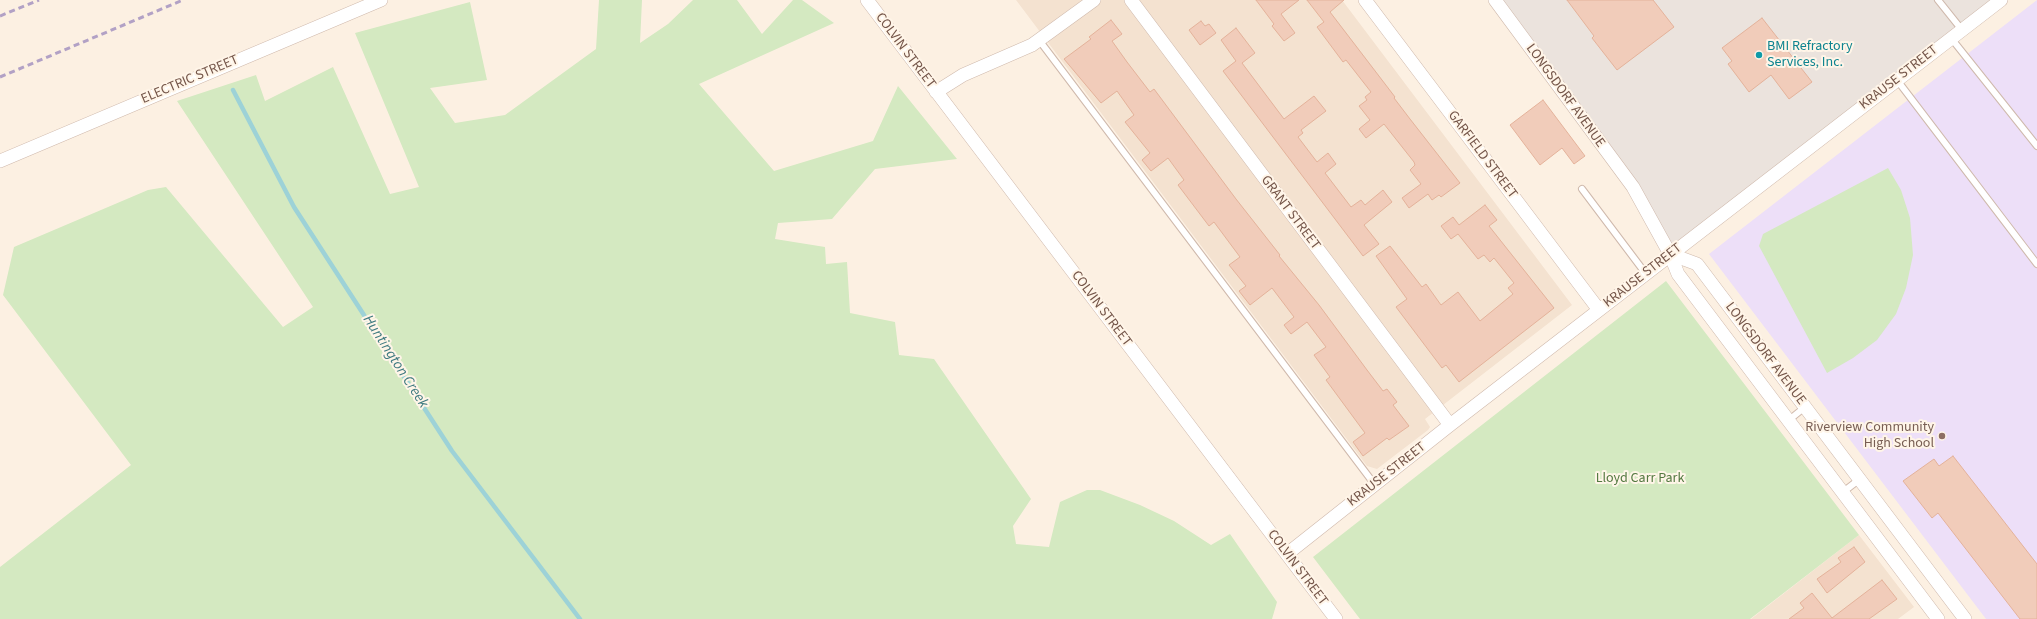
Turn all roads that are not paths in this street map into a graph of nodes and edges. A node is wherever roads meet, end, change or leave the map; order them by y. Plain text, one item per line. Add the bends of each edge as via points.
1 (381, 0) edge
2 (867, 0) edge
3 (1094, 0) edge
4 (1130, 0) edge
5 (1365, 0) edge
6 (1495, 0) edge
7 (1938, 0) edge
8 (2000, 0) edge
9 (1962, 30) junction
10 (1951, 38) junction
11 (1039, 40) junction
12 (1897, 80) junction
13 (936, 92) junction
14 (2037, 146) edge
15 (0, 161) edge
16 (1582, 189) dead end
17 (1670, 254) junction
18 (2037, 264) edge
19 (1646, 274) junction
20 (1599, 310) junction
21 (1805, 407) junction
22 (1789, 420) junction
23 (1450, 425) junction
24 (1860, 479) junction
25 (1375, 485) junction
26 (1843, 492) junction
27 (1286, 554) junction
28 (1933, 617) edge
29 (1336, 619) edge
30 (1965, 619) edge

1 - 15 street, ELECTRIC STREET
2 - 13 street, COLVIN STREET
3 - 11 street
4 - 23 street, GRANT STREET
5 - 20 street, GARFIELD STREET
6 - 17 street, LONGSDORF AVENUE via 1633,187
7 - 9 lane
8 - 9 street, KRAUSE STREET
9 - 10 street, KRAUSE STREET
10 - 12 street, KRAUSE STREET
10 - 14 lane
11 - 13 street via 1019,52 963,75
11 - 25 lane
12 - 17 street, KRAUSE STREET
12 - 18 lane
13 - 27 street, COLVIN STREET
16 - 19 lane
17 - 19 street, KRAUSE STREET
17 - 21 street, LONGSDORF AVENUE via 1697,264
17 - 22 street, LONGSDORF AVENUE via 1678,274
19 - 20 street, KRAUSE STREET
20 - 23 street, KRAUSE STREET
21 - 22 lane
21 - 24 street, LONGSDORF AVENUE
22 - 26 street, LONGSDORF AVENUE
23 - 25 street, KRAUSE STREET
24 - 26 lane
24 - 30 street, LONGSDORF AVENUE
25 - 27 street, KRAUSE STREET
26 - 28 street, LONGSDORF AVENUE
27 - 29 street, COLVIN STREET

